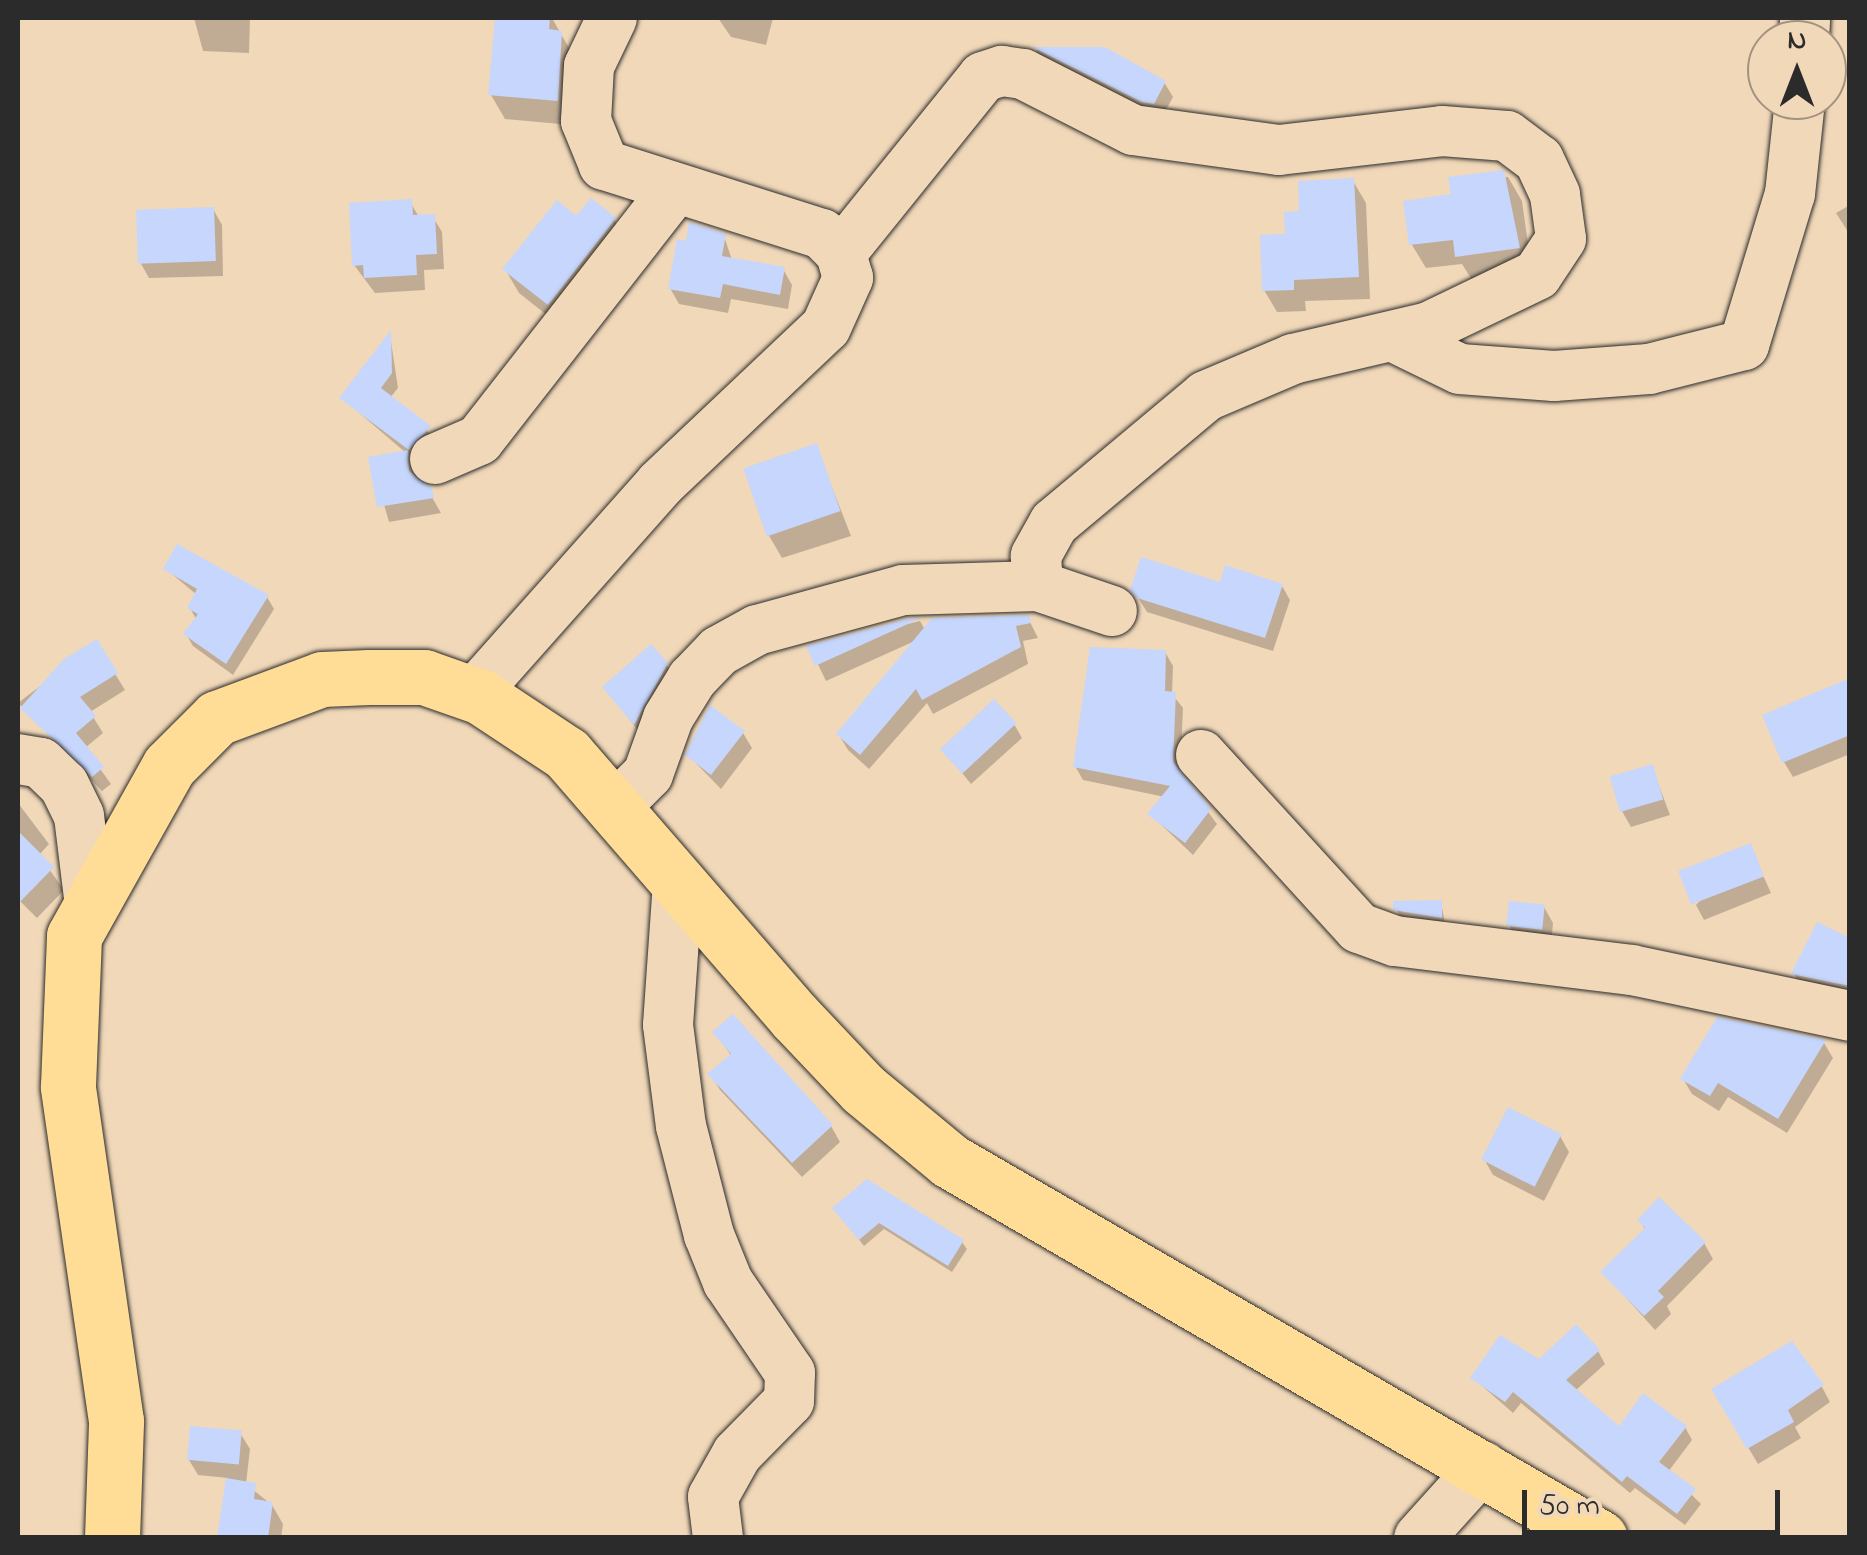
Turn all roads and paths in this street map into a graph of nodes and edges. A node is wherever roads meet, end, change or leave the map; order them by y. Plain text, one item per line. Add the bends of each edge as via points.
1 (601, 25) edge
2 (1798, 120) edge
3 (674, 190) junction
4 (841, 253) junction
5 (1394, 338) junction
6 (434, 458) dead end
7 (1038, 586) junction
8 (1112, 611) dead end
9 (472, 696) junction
10 (1201, 755) dead end
11 (18, 759) edge
12 (614, 808) junction
13 (678, 882) junction
14 (90, 905) junction
15 (1850, 1016) edge
16 (1482, 1467) junction
17 (112, 1538) edge
18 (718, 1538) edge
19 (1419, 1538) edge
20 (1600, 1538) edge

1 - 3 street via 589,66 586,122 604,165
2 - 5 street via 1790,194 1744,345 1649,369 1554,376 1460,369
3 - 4 street via 822,234
3 - 6 street via 480,440
4 - 5 street via 983,77 1002,72 1023,74 1133,130 1279,150 1442,130 1508,136 1538,160 1555,195 1561,238 1538,275 1460,316
4 - 9 street via 848,278 826,327 660,484
5 - 7 street via 1293,359 1182,412 1054,524 1036,556
7 - 8 street
7 - 12 street via 903,590 757,630 718,651 692,678 668,718 648,774
9 - 12 main road via 566,754
9 - 14 main road via 424,678 322,679 217,718 169,766
10 - 15 street via 1359,928 1396,941 1632,970
11 - 14 street via 41,763 80,816
12 - 13 main road
13 - 16 main road via 863,1089 950,1161
13 - 18 street via 668,1025 682,1126 708,1235 728,1282 790,1373 789,1400 737,1454 713,1497
14 - 17 main road via 74,936 68,1086 116,1421
16 - 19 street
16 - 20 main road

